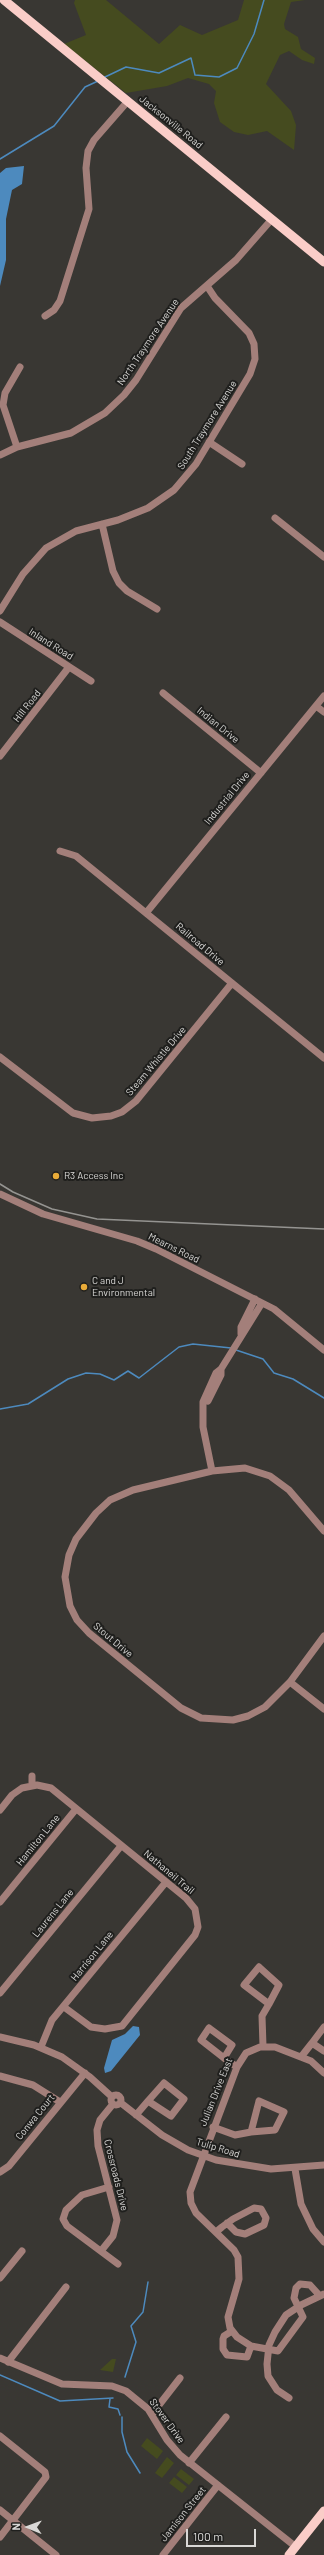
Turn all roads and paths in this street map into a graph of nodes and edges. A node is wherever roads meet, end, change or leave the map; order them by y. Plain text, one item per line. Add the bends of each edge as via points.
1 (4, 0) edge
2 (128, 101) junction
3 (272, 219) junction
4 (324, 262) edge
5 (207, 286) junction
6 (45, 316) dead end
7 (20, 367) dead end
8 (210, 442) junction
9 (17, 447) junction
10 (0, 455) edge
11 (242, 464) dead end
12 (275, 518) dead end
13 (102, 524) junction
14 (324, 557) edge
15 (157, 609) dead end
16 (0, 611) edge
17 (0, 622) edge
18 (69, 667) junction
19 (92, 681) dead end
20 (163, 693) dead end
21 (324, 696) edge
22 (316, 706) junction
23 (324, 712) edge
24 (0, 756) edge
25 (261, 773) junction
26 (60, 851) dead end
27 (146, 913) junction
28 (232, 984) junction
29 (0, 1057) edge
30 (324, 1058) edge
31 (0, 1194) edge
32 (255, 1299) junction
33 (262, 1303) junction
34 (241, 1334) junction
35 (324, 1350) edge
36 (212, 1471) junction
37 (324, 1531) edge
38 (324, 1636) edge
39 (290, 1682) junction
40 (324, 1709) edge
41 (32, 1776) dead end
42 (32, 1786) junction
43 (76, 1809) junction
44 (0, 1810) edge
45 (121, 1846) junction
46 (166, 1882) junction
47 (0, 1902) edge
48 (0, 1993) edge
49 (269, 2004) junction
50 (64, 2007) junction
51 (324, 2028) edge
52 (0, 2037) edge
53 (312, 2043) junction
54 (263, 2046) junction
55 (41, 2047) junction
56 (324, 2051) edge
57 (301, 2057) junction
58 (224, 2058) dead end
59 (236, 2067) junction
60 (85, 2073) junction
61 (324, 2073) edge
62 (0, 2076) edge
63 (113, 2101) junction
64 (148, 2101) junction
65 (60, 2102) junction
66 (136, 2115) junction
67 (213, 2127) junction
68 (251, 2132) junction
69 (202, 2155) junction
70 (324, 2166) edge
71 (295, 2169) junction
72 (0, 2172) edge
73 (109, 2187) junction
74 (227, 2223) junction
75 (216, 2232) junction
76 (323, 2237) edge
77 (22, 2252) dead end
78 (101, 2252) junction
79 (118, 2264) dead end
80 (0, 2278) edge
81 (66, 2288) dead end
82 (322, 2295) edge
83 (299, 2306) junction
84 (232, 2331) junction
85 (251, 2346) junction
86 (268, 2350) junction
87 (0, 2358) edge
88 (8, 2362) junction
89 (180, 2378) dead end
90 (289, 2398) dead end
91 (152, 2414) junction
92 (226, 2417) dead end
93 (0, 2436) edge
94 (189, 2463) junction
95 (218, 2485) junction
96 (0, 2510) edge
97 (324, 2511) edge
98 (13, 2521) junction
99 (0, 2537) edge
100 (296, 2547) junction
101 (56, 2555) edge
102 (163, 2555) edge
103 (289, 2555) edge

1 - 2 main road, Jacksonville Road
2 - 3 main road, Jacksonville Road
2 - 6 street via 94,140 88,151 89,209 58,304
3 - 4 main road, Jacksonville Road
3 - 5 street, North Traymore Avenue via 236,260
5 - 8 street, South Traymore Avenue via 215,298 249,333 255,354 250,374
5 - 9 street, North Traymore Avenue via 182,308 136,380 105,413 71,432
7 - 9 street via 4,400 4,413
8 - 11 street
8 - 13 street, South Traymore Avenue via 188,474 168,495 140,512
9 - 10 street, North Traymore Avenue
12 - 14 street
13 - 15 street via 113,571 119,583 127,591
13 - 16 street, South Traymore Avenue via 76,531 46,548 23,574
17 - 18 street, Inland Road
18 - 19 street, Inland Road
18 - 24 street, Hill Road
20 - 25 street, Indian Drive
21 - 22 street, Industrial Drive
22 - 23 street
22 - 25 street, Industrial Drive
25 - 27 street, Industrial Drive
26 - 27 street, Railroad Drive via 76,856
27 - 28 street, Railroad Drive
28 - 29 street, Steam Whistle Drive via 136,1101 122,1112 111,1116 92,1118 74,1113
28 - 30 street, Railroad Drive
31 - 32 street, Mearns Road via 43,1214 146,1245
32 - 33 street, Mearns Road
32 - 34 street via 241,1327
33 - 34 street
33 - 35 street, Mearns Road via 282,1315
34 - 36 street via 207,1390 202,1407 205,1446
36 - 37 street, Stout Drive via 245,1468 270,1476 289,1490
36 - 39 street, Stout Drive via 124,1493 100,1509 81,1531 69,1555 65,1577 70,1606 80,1625 89,1633 180,1707 196,1716 222,1721 248,1716 271,1702
38 - 39 street, Stout Drive
39 - 40 street
41 - 42 street
42 - 43 street, Nathaneil Trail via 50,1788
42 - 44 street via 16,1792
43 - 45 street, Nathaneil Trail
43 - 47 street, Hamilton Lane
45 - 46 street, Nathaneil Trail
45 - 48 street, Laurens Lane
46 - 50 street, Harrison Lane
46 - 50 street, Nathaneil Trail via 190,1902 201,1917 197,1931 122,2026 105,2029 92,2027
49 - 49 street via 244,1985 259,1967 279,1985
49 - 54 street via 262,2016
50 - 55 street, Harrison Lane via 50,2024
51 - 53 street
52 - 55 street
53 - 56 street
53 - 57 street
54 - 57 street via 275,2047
54 - 59 street, Julian Drive East via 246,2052
55 - 60 street via 69,2061
57 - 61 street via 317,2065
58 - 59 street
59 - 67 street, Julian Drive East
60 - 63 street
60 - 65 street, Conwa Court
62 - 65 street via 33,2085
63 - 66 street, Tulip Road via 117,2105 121,2103
63 - 73 street, Crossroads Drive via 100,2120 96,2137
64 - 64 street via 164,2083 184,2099 171,2116
64 - 66 street
65 - 72 street, Conwa Court via 9,2166
66 - 69 street, Tulip Road via 167,2138
67 - 68 street via 235,2134
67 - 69 street, Julian Drive East
68 - 68 street via 259,2101 284,2112 275,2130
69 - 71 street, Tulip Road via 244,2166
69 - 75 street, Julian Drive East via 190,2185 190,2196 196,2213
70 - 71 street, Tulip Road
71 - 76 street via 301,2204 310,2224
73 - 78 street, Crossroads Drive via 116,2214 116,2226
73 - 78 street via 82,2195 64,2216 67,2226
74 - 74 street via 258,2208 264,2212 266,2218 264,2225 246,2234 236,2232
74 - 75 street
75 - 84 street, Julian Drive East via 234,2250 240,2263 239,2279 228,2311
77 - 80 street
78 - 79 street
81 - 88 street
82 - 83 street
82 - 83 street via 314,2286 300,2284 294,2294
83 - 86 street via 280,2323
83 - 86 street via 303,2313 302,2320 281,2349
84 - 85 street
84 - 85 street via 224,2336 223,2340 223,2349 227,2355 246,2357
85 - 86 street
86 - 90 street via 268,2376 280,2395
87 - 88 street, Stover Drive
88 - 91 street, Stover Drive via 62,2384 121,2388 144,2404
89 - 91 street
91 - 94 street, Stover Drive via 167,2440
92 - 94 street
93 - 98 street via 45,2472 46,2477
94 - 95 street, Stover Drive
95 - 100 street, Stover Drive
95 - 102 street, Jamison Street
96 - 98 street
97 - 100 main road
98 - 99 street
98 - 101 street
100 - 103 main road

